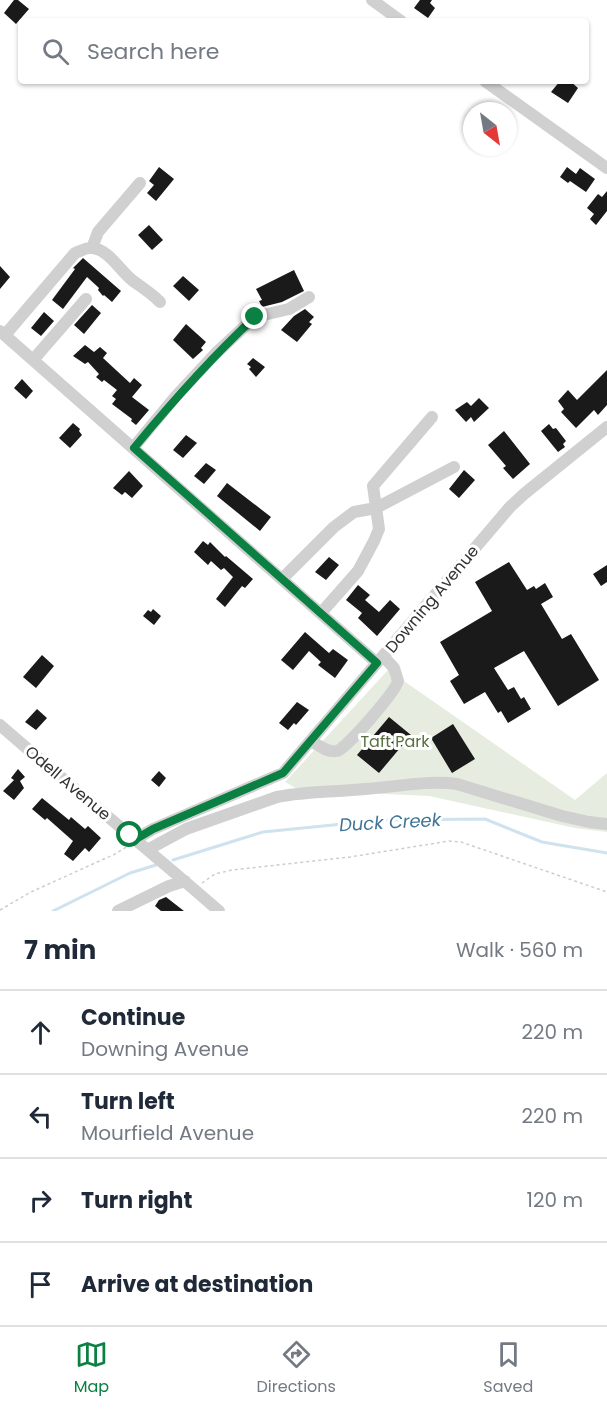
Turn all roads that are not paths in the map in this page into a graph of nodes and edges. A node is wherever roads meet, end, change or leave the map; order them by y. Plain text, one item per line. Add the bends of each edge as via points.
1 (372, 0) edge
2 (397, 18) edge
3 (488, 84) edge
4 (607, 168) edge
5 (140, 183) dead end
6 (92, 248) junction
7 (309, 297) dead end
8 (86, 299) dead end
9 (160, 302) dead end
10 (2, 333) edge
11 (33, 360) junction
12 (432, 417) dead end
13 (607, 427) edge
14 (134, 448) junction
15 (454, 467) dead end
16 (376, 508) junction
17 (282, 579) junction
18 (321, 613) junction
19 (380, 659) junction
20 (0, 725) edge
21 (311, 741) junction
22 (607, 824) edge
23 (136, 839) junction
24 (149, 849) junction
25 (189, 885) junction
26 (118, 911) edge
27 (219, 911) edge

1 - 2 street
3 - 4 street
5 - 6 street via 98,232
6 - 9 street via 107,256
6 - 10 street via 75,253
7 - 14 street via 289,309 255,317 176,396
8 - 11 street
10 - 11 street
11 - 14 street
12 - 16 street via 374,486
13 - 19 street, Downing Avenue via 510,507
14 - 17 street
15 - 16 street
16 - 17 street via 354,512 334,527
16 - 18 street via 379,529 374,542 358,572
17 - 18 street
18 - 19 street
19 - 21 street, Downing Avenue
19 - 21 street via 394,668 398,681 391,694 341,748 329,751
20 - 23 street, Odell Avenue
21 - 23 street, Downing Avenue via 278,776
22 - 24 street via 562,816 457,784 420,783 277,797 186,829
23 - 24 street, Odell Avenue
24 - 25 street, Odell Avenue
25 - 26 street via 169,886
25 - 27 street, Odell Avenue

